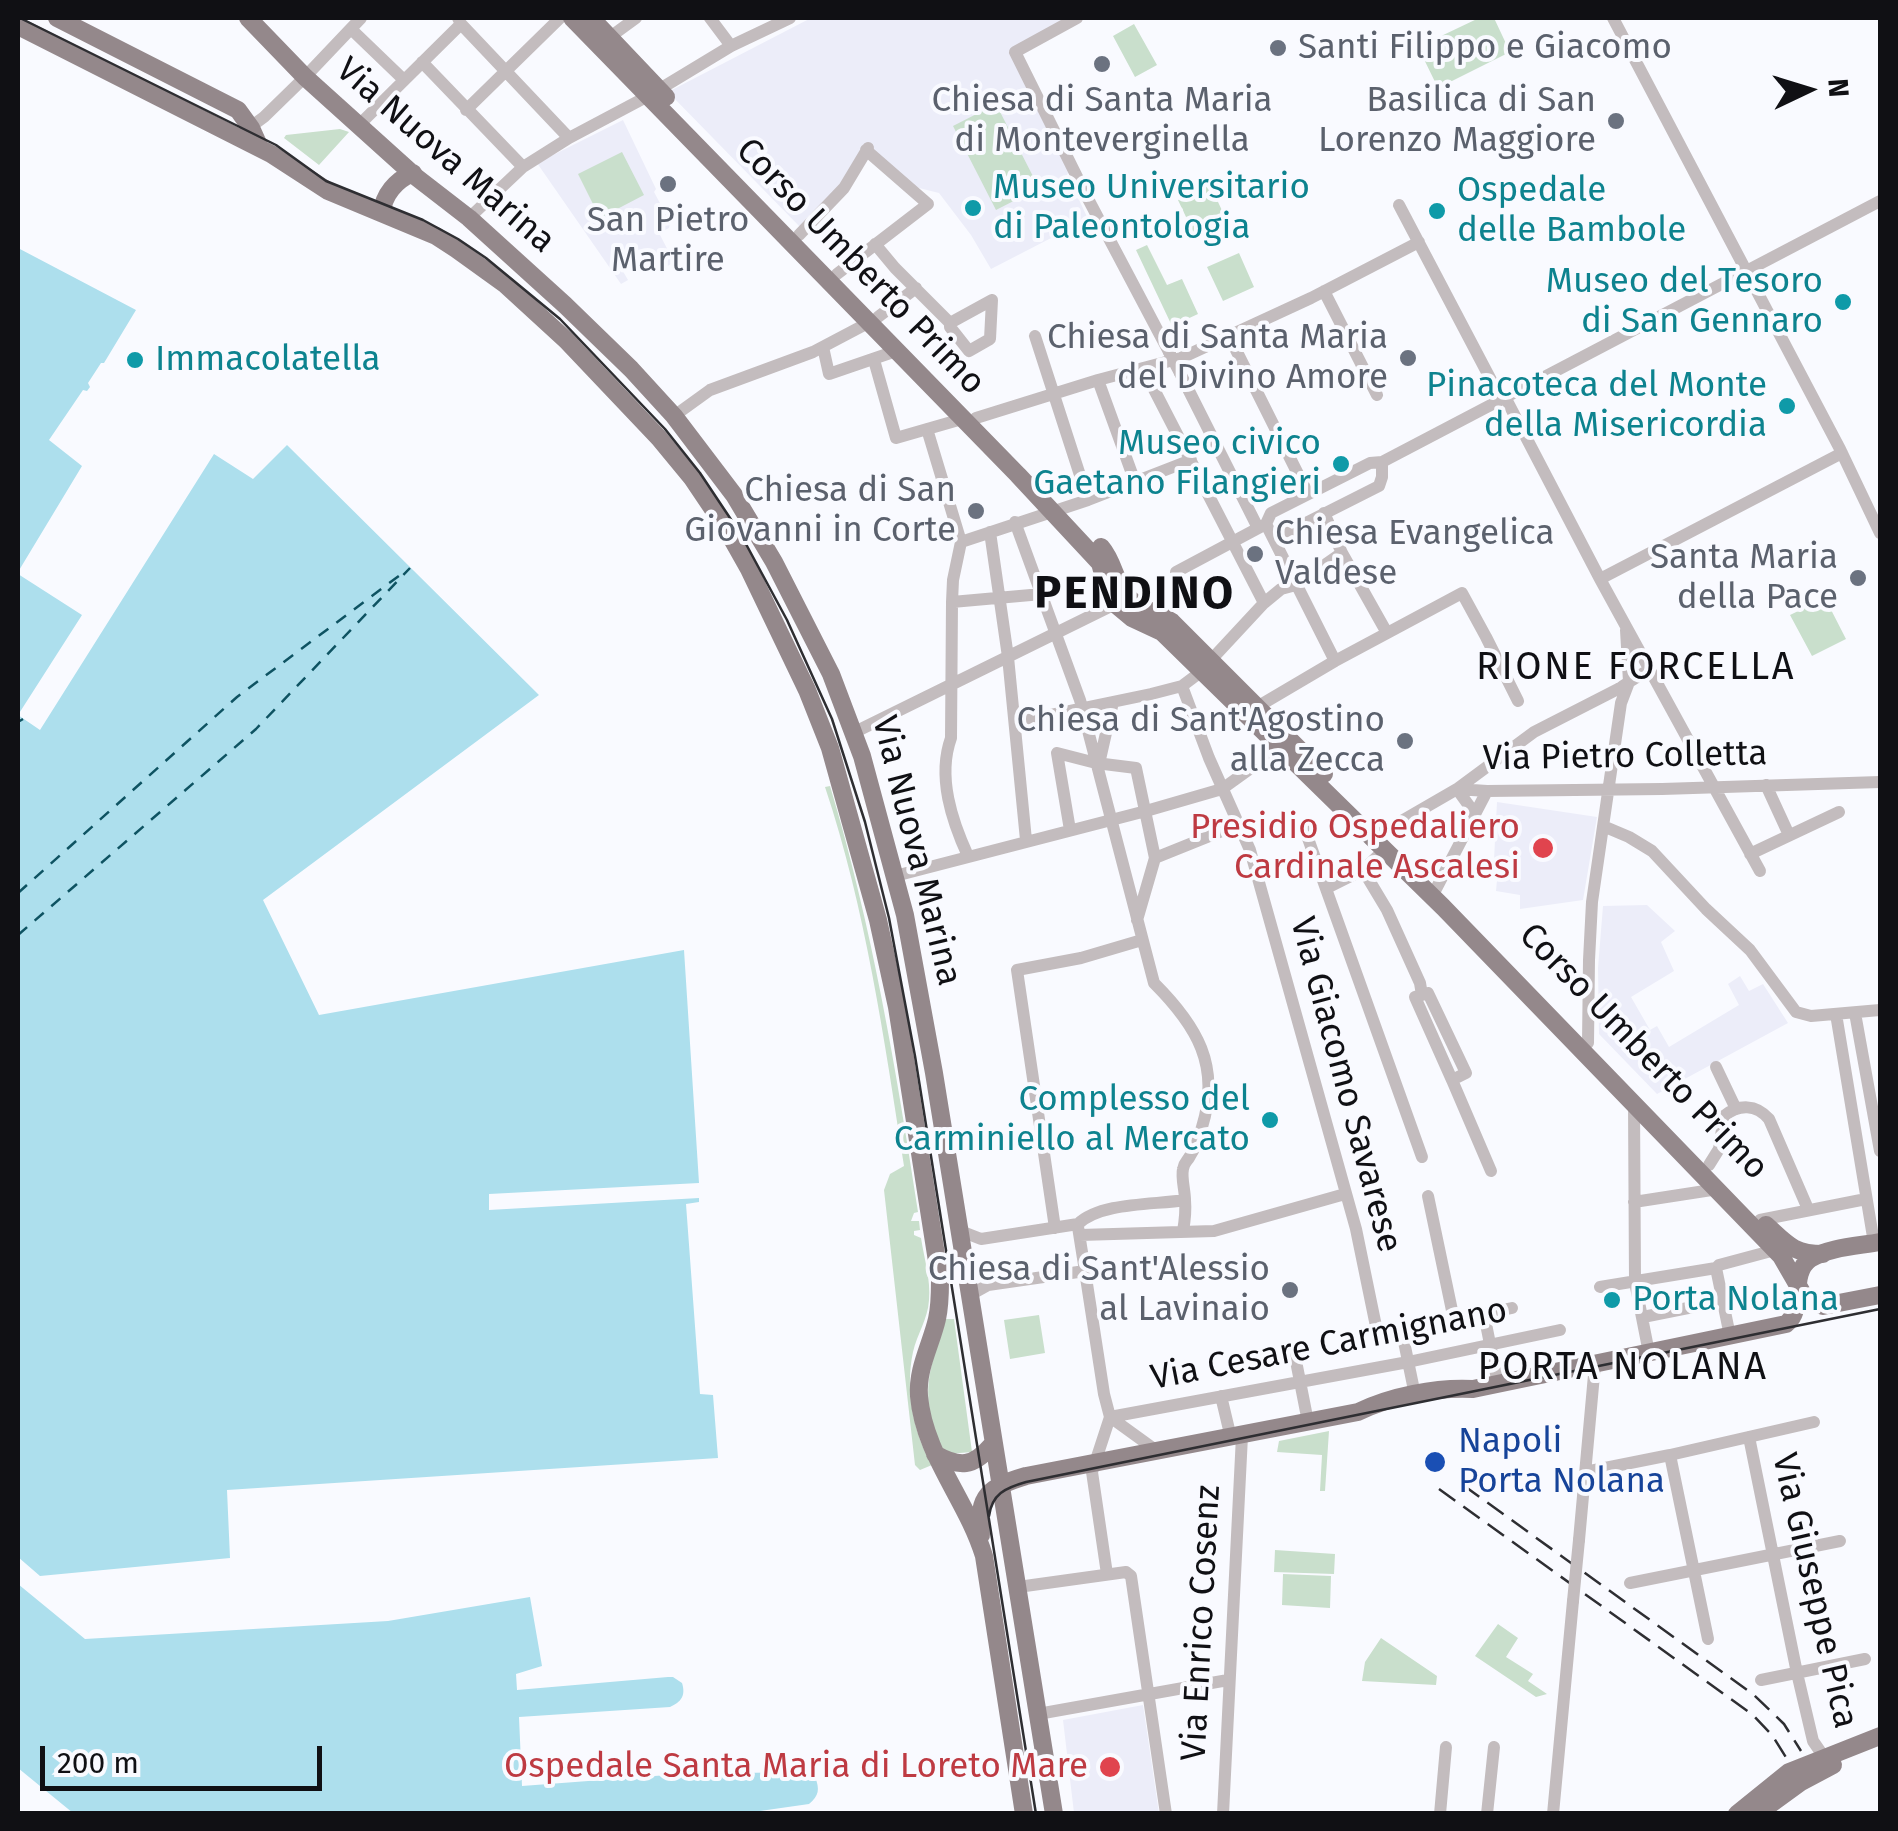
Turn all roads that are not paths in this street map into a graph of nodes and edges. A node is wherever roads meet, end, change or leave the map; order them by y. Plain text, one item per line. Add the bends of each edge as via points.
1 (57, 18) edge
2 (248, 18) edge
3 (560, 18) edge
4 (572, 18) edge
5 (591, 18) edge
6 (636, 18) edge
7 (710, 18) edge
8 (790, 18) edge
9 (1077, 18) edge
10 (1613, 18) edge
11 (460, 21) edge
12 (354, 22) edge
13 (18, 26) edge
14 (610, 37) junction
15 (730, 46) junction
16 (422, 62) junction
17 (505, 72) junction
18 (306, 77) junction
19 (404, 80) junction
20 (654, 92) junction
21 (275, 106) junction
22 (238, 110) junction
23 (466, 110) junction
24 (359, 125) junction
25 (252, 128) junction
26 (227, 133) junction
27 (569, 138) junction
28 (260, 148) junction
29 (523, 167) junction
30 (412, 173) junction
31 (1880, 201) edge
32 (1400, 205) dead end
33 (382, 213) junction
34 (469, 218) junction
35 (799, 235) junction
36 (1419, 242) junction
37 (876, 244) junction
38 (1747, 270) junction
39 (837, 274) junction
40 (916, 288) junction
41 (1317, 294) junction
42 (873, 320) junction
43 (950, 323) junction
44 (1035, 336) dead end
45 (1229, 336) junction
46 (823, 347) junction
47 (896, 352) junction
48 (874, 360) junction
49 (1174, 361) junction
50 (1143, 368) junction
51 (1098, 380) junction
52 (1055, 394) junction
53 (1377, 394) dead end
54 (1503, 398) junction
55 (674, 416) junction
56 (969, 418) junction
57 (927, 429) junction
58 (1842, 453) junction
59 (1191, 460) junction
60 (1382, 462) junction
61 (1134, 482) junction
62 (1308, 494) junction
63 (1088, 500) junction
64 (1056, 509) junction
65 (1324, 514) junction
66 (1016, 522) junction
67 (1266, 530) junction
68 (990, 532) junction
69 (1880, 533) edge
70 (961, 542) junction
71 (1232, 542) junction
72 (1342, 553) junction
73 (1104, 560) junction
74 (1176, 572) dead end
75 (1600, 579) junction
76 (1296, 585) junction
77 (1042, 594) junction
78 (1000, 600) junction
79 (952, 602) junction
80 (1264, 603) junction
81 (1115, 604) junction
82 (1626, 624) junction
83 (1167, 627) junction
84 (1387, 633) junction
85 (1056, 634) junction
86 (1008, 657) junction
87 (1335, 661) junction
88 (1206, 666) junction
89 (1650, 670) junction
90 (1628, 682) junction
91 (951, 684) junction
92 (1182, 686) junction
93 (1115, 701) junction
94 (1518, 702) dead end
95 (1257, 707) junction
96 (1082, 708) junction
97 (1016, 722) junction
98 (855, 732) junction
99 (1279, 748) junction
100 (1097, 764) junction
101 (1880, 782) edge
102 (1766, 786) junction
103 (1714, 787) junction
104 (1222, 788) junction
105 (1457, 789) junction
106 (1608, 789) junction
107 (1486, 791) junction
108 (1146, 811) junction
109 (1839, 812) dead end
110 (1475, 814) junction
111 (1112, 820) junction
112 (1238, 825) junction
113 (1602, 826) junction
114 (1070, 830) junction
115 (1306, 830) dead end
116 (1789, 835) junction
117 (1026, 840) junction
118 (1383, 841) junction
119 (1750, 854) junction
120 (968, 856) junction
121 (1155, 858) junction
122 (1363, 870) junction
123 (1760, 871) dead end
124 (896, 876) junction
125 (1326, 888) junction
126 (1436, 889) junction
127 (1136, 923) junction
128 (1142, 940) junction
129 (1880, 1010) edge
130 (1855, 1013) junction
131 (1836, 1014) junction
132 (1588, 1044) junction
133 (1716, 1067) dead end
134 (1875, 1086) edge
135 (1634, 1104) junction
136 (1736, 1108) junction
137 (1880, 1150) edge
138 (1422, 1157) dead end
139 (1708, 1165) junction
140 (1491, 1171) dead end
141 (1718, 1189) junction
142 (1345, 1194) junction
143 (1428, 1196) dead end
144 (1866, 1199) junction
145 (1185, 1200) junction
146 (1634, 1202) junction
147 (1808, 1209) junction
148 (1760, 1220) junction
149 (1054, 1228) junction
150 (958, 1230) junction
151 (1079, 1230) junction
152 (1183, 1231) junction
153 (1877, 1242) edge
154 (1775, 1250) junction
155 (1824, 1254) junction
156 (1716, 1268) junction
157 (1084, 1271) junction
158 (1636, 1282) junction
159 (1797, 1285) junction
160 (1600, 1287) dead end
161 (970, 1295) junction
162 (1880, 1297) edge
163 (1723, 1302) junction
164 (1512, 1308) dead end
165 (1484, 1314) junction
166 (1644, 1318) junction
167 (1454, 1320) junction
168 (1560, 1330) dead end
169 (1402, 1332) junction
170 (1730, 1336) junction
171 (1490, 1346) junction
172 (1294, 1351) dead end
173 (1650, 1353) junction
174 (1408, 1362) junction
175 (1596, 1364) junction
176 (1301, 1381) junction
177 (1498, 1384) junction
178 (1221, 1396) junction
179 (1415, 1396) junction
180 (1110, 1418) junction
181 (1308, 1422) junction
182 (1814, 1422) dead end
183 (1237, 1437) junction
184 (1749, 1437) junction
185 (1157, 1451) junction
186 (994, 1452) junction
187 (935, 1454) junction
188 (1670, 1456) junction
189 (1086, 1466) junction
190 (1585, 1472) junction
191 (1026, 1476) junction
192 (1000, 1485) junction
193 (1840, 1541) dead end
194 (1772, 1554) junction
195 (984, 1556) junction
196 (1693, 1570) junction
197 (1107, 1574) junction
198 (1630, 1583) dead end
199 (1018, 1587) junction
200 (1708, 1640) dead end
201 (1866, 1659) dead end
202 (1797, 1673) junction
203 (1228, 1680) junction
204 (1761, 1680) dead end
205 (1148, 1694) junction
206 (1038, 1714) junction
207 (1877, 1744) edge
208 (1446, 1746) dead end
209 (1494, 1747) dead end
210 (1824, 1756) junction
211 (1024, 1814) edge
212 (1054, 1814) edge
213 (1166, 1814) edge
214 (1223, 1814) edge
215 (1440, 1814) edge
216 (1487, 1814) edge
217 (1553, 1814) edge
218 (1737, 1814) edge
219 (1757, 1814) edge

1 - 22 main road
2 - 18 main road, Via Nuova Marina
3 - 17 street
4 - 20 main road, Corso Umberto Primo
5 - 14 main road, Corso Umberto Primo
6 - 14 street
7 - 15 street
8 - 15 street
9 - 49 street via 1016,52
10 - 38 street
11 - 16 street
11 - 17 street
12 - 18 street
12 - 19 street
13 - 26 main road, Via Nuova Marina
14 - 20 main road, Corso Umberto Primo
15 - 20 street
16 - 19 street
16 - 23 street
17 - 23 street
17 - 27 street
18 - 21 street
18 - 24 main road, Via Nuova Marina
19 - 24 street
20 - 27 street
20 - 35 main road, Corso Umberto Primo
20 - 42 main road, Corso Umberto Primo
21 - 22 street
21 - 25 street
22 - 25 main road
23 - 29 street
24 - 30 main road, Via Nuova Marina
25 - 26 street
25 - 28 main road
26 - 28 main road, Via Nuova Marina
27 - 29 street
28 - 33 main road, Via Nuova Marina via 317,185
29 - 34 street
30 - 33 main road via 389,192
30 - 34 main road, Via Nuova Marina
31 - 38 street
32 - 36 street
33 - 187 main road, Via Nuova Marina via 446,242 506,285 676,456 742,556 806,690 849,814 897,1007 940,1280 919,1392
34 - 55 main road, Via Nuova Marina
35 - 37 street via 844,188 867,149 928,204
35 - 39 main road, Corso Umberto Primo
36 - 41 street
36 - 54 street
37 - 39 street
37 - 40 street
38 - 54 street
38 - 58 street
39 - 42 main road, Corso Umberto Primo
40 - 42 street
40 - 43 street
41 - 45 street
41 - 53 street
42 - 46 street
42 - 47 main road, Corso Umberto Primo
42 - 56 main road, Corso Umberto Primo
43 - 43 street via 969,350 990,339 992,300
44 - 52 street
45 - 49 street
45 - 62 street
46 - 48 street via 830,374
46 - 55 street via 710,390
47 - 48 street
47 - 56 main road, Corso Umberto Primo
48 - 57 street via 896,438
49 - 50 street
49 - 67 street
50 - 51 street
50 - 59 street
51 - 52 street
51 - 61 street
52 - 56 street
52 - 63 street
54 - 60 street
54 - 75 street
55 - 98 main road, Via Nuova Marina via 774,562
56 - 57 street
56 - 64 main road, Corso Umberto Primo
57 - 70 street
58 - 69 street
58 - 75 street
59 - 61 street
59 - 71 street
60 - 62 street
60 - 65 street via 1379,486
61 - 63 street
62 - 67 street via 1271,513
63 - 64 street
64 - 66 street
64 - 73 main road, Corso Umberto Primo
65 - 67 street via 1282,535
65 - 72 street
66 - 68 street
66 - 77 street
67 - 71 street
67 - 76 street
68 - 70 street
68 - 78 street
70 - 79 street
71 - 74 street
71 - 80 street
72 - 76 street
72 - 84 street
73 - 81 main road
73 - 83 main road via 1125,594
75 - 82 street
76 - 80 street
76 - 87 street
77 - 78 street
77 - 85 street
78 - 79 street
78 - 86 street
79 - 91 street
80 - 88 street
81 - 83 main road via 1132,618
81 - 85 street
82 - 89 street
82 - 90 street
83 - 88 main road, Corso Umberto Primo
84 - 87 street
84 - 94 street via 1462,593
85 - 86 street
85 - 96 street
86 - 91 street
86 - 97 street
87 - 95 street
88 - 92 street
88 - 95 main road, Corso Umberto Primo
88 - 99 main road, Corso Umberto Primo
89 - 90 street
89 - 103 street
90 - 105 street via 1534,732
90 - 106 street
91 - 98 street
91 - 120 street via 946,776
92 - 93 street
92 - 104 street, Via Giacomo Savarese
93 - 96 street
93 - 100 street
95 - 118 main road, Corso Umberto Primo
96 - 97 street
96 - 100 street
97 - 117 street
98 - 124 main road, Via Nuova Marina
99 - 104 street
99 - 118 main road, Corso Umberto Primo
100 - 108 street via 1136,768
100 - 111 street
100 - 114 street via 1057,753
101 - 102 street, Via Pietro Colletta
102 - 103 street, Via Pietro Colletta
102 - 116 street
103 - 106 street, Via Pietro Colletta
103 - 119 street
104 - 108 street
104 - 112 street, Via Giacomo Savarese
105 - 107 street, Via Pietro Colletta
105 - 110 street
105 - 118 street, Via Pietro Colletta
106 - 107 street, Via Pietro Colletta
106 - 113 street
107 - 110 street
108 - 111 street
108 - 121 street
109 - 116 street
110 - 126 street
111 - 114 street
111 - 127 street
112 - 121 street
112 - 142 street, Via Giacomo Savarese
113 - 131 street via 1652,851 1750,950 1796,1012
113 - 132 street via 1592,902
114 - 117 street
115 - 125 street
116 - 119 street
117 - 120 street
118 - 122 street, Via Pietro Colletta
118 - 126 main road, Corso Umberto Primo
118 - 135 main road, Corso Umberto Primo
119 - 123 street
120 - 124 street
121 - 127 street
122 - 125 street, Via Pietro Colletta
122 - 140 street via 1466,1073 1452,1080
124 - 150 main road, Via Nuova Marina
125 - 138 street
126 - 132 main road, Corso Umberto Primo
127 - 128 street
128 - 145 street via 1154,983 1186,1021 1210,1077 1203,1122 1183,1166
128 - 149 street via 1017,970
129 - 130 street
130 - 131 street
130 - 134 street
131 - 144 street
132 - 139 main road, Corso Umberto Primo
133 - 136 street
134 - 137 street
135 - 141 main road, Corso Umberto Primo
135 - 146 street
136 - 139 street via 1723,1119 1719,1150
136 - 147 street via 1767,1116
139 - 148 main road, Corso Umberto Primo
141 - 146 street
141 - 154 main road, Corso Umberto Primo
142 - 152 street via 1214,1232
142 - 169 street, Via Giacomo Savarese via 1378,1336
143 - 167 street
144 - 147 street
144 - 153 street
145 - 151 street via 1088,1215
145 - 152 street
146 - 158 street
147 - 148 street
148 - 155 main road, Corso Umberto Primo via 1791,1248
149 - 150 street via 980,1238
149 - 151 street
150 - 161 main road, Via Nuova Marina
151 - 152 street
151 - 157 street
153 - 155 main road
154 - 156 street
154 - 159 main road, Corso Umberto Primo
155 - 159 main road via 1806,1263
156 - 158 street
156 - 163 street
157 - 161 street via 988,1285
157 - 180 street
158 - 160 street
158 - 166 street
159 - 162 main road via 1815,1306
159 - 170 main road via 1789,1322
161 - 186 main road, Via Nuova Marina
163 - 166 street
163 - 170 street
164 - 165 street
165 - 167 street
165 - 171 street
166 - 173 street
167 - 169 street
168 - 171 street, Via Cesare Carmignano
169 - 174 street
170 - 173 main road
171 - 174 street, Via Cesare Carmignano
171 - 177 street
172 - 176 street
173 - 175 main road
174 - 176 street, Via Cesare Carmignano
174 - 179 street
175 - 177 main road
175 - 190 street
176 - 178 street, Via Cesare Carmignano
176 - 181 street
177 - 179 main road
178 - 180 street, Via Cesare Carmignano
178 - 183 street, Via Enrico Cosenz
179 - 181 main road
180 - 185 street
180 - 189 street
181 - 183 main road
182 - 184 street
183 - 185 main road
183 - 203 street, Via Enrico Cosenz
184 - 188 street
184 - 194 street, Via Giuseppe Pica
185 - 189 main road
186 - 187 main road via 970,1462
186 - 191 main road via 1007,1473
186 - 192 main road, Via Nuova Marina
187 - 195 main road, Via Nuova Marina
188 - 190 street
188 - 196 street
189 - 191 main road
189 - 197 street
190 - 217 street, bridge
191 - 192 main road
192 - 195 main road via 981,1506
192 - 199 main road, Via Nuova Marina
193 - 194 street
194 - 196 street
194 - 202 street, Via Giuseppe Pica
195 - 211 main road
196 - 198 street
196 - 200 street
197 - 199 street
197 - 205 street via 1131,1576
199 - 206 main road, Via Nuova Marina
201 - 202 street
202 - 204 street
202 - 210 street, Via Giuseppe Pica
203 - 205 street
203 - 214 street, Via Enrico Cosenz
205 - 206 street
205 - 213 street
206 - 212 main road, Via Nuova Marina
207 - 210 main road
207 - 219 main road via 1814,1774
208 - 215 street
209 - 216 street
210 - 218 main road via 1776,1781

